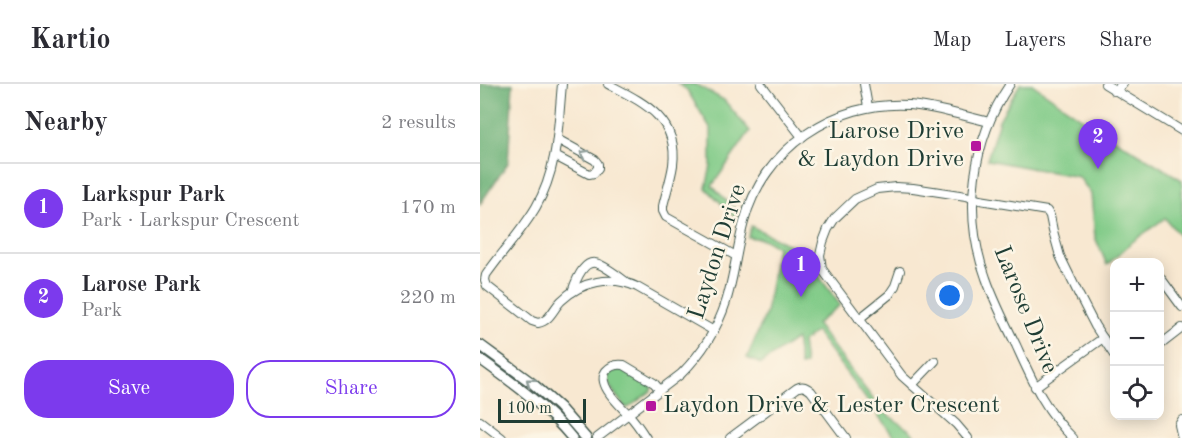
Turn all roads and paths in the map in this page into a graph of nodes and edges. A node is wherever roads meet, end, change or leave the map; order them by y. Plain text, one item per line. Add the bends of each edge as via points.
1 (562, 84) edge
2 (608, 84) edge
3 (761, 84) edge
4 (864, 84) edge
5 (1010, 84) edge
6 (1105, 84) edge
7 (1123, 84) edge
8 (1114, 91) junction
9 (868, 107) junction
10 (989, 122) junction
11 (1182, 131) edge
12 (802, 137) junction
13 (557, 139) junction
14 (555, 156) junction
15 (973, 198) junction
16 (736, 256) junction
17 (900, 271) dead end
18 (1164, 282) edge
19 (629, 284) junction
20 (572, 292) junction
21 (1182, 307) edge
22 (859, 319) junction
23 (1182, 328) edge
24 (714, 331) junction
25 (1103, 338) junction
26 (1164, 342) edge
27 (480, 345) edge
28 (1110, 349) edge
29 (480, 359) edge
30 (935, 361) dead end
31 (912, 385) junction
32 (1035, 387) junction
33 (660, 390) junction
34 (629, 414) junction
35 (1182, 420) edge
36 (480, 421) edge
37 (502, 438) edge
38 (572, 438) edge
39 (585, 438) edge
40 (597, 438) edge
41 (646, 438) edge
42 (730, 438) edge
43 (846, 438) edge
44 (968, 438) edge
45 (1074, 438) edge
46 (1182, 438) edge

1 - 13 street
2 - 16 street via 652,109 669,133 674,161 663,206 666,217
3 - 12 street
4 - 9 street
5 - 10 street, Larose Drive
6 - 8 street
7 - 8 street
8 - 11 street
9 - 10 street, Laydon Drive via 916,106
9 - 12 street, Laydon Drive via 836,117
10 - 15 street, Larose Drive via 978,158
12 - 16 street, Laydon Drive via 777,160 756,191
13 - 14 street
14 -> 13 street via 589,174 598,168 596,161
14 - 20 street via 537,206 485,282 538,323 547,319
15 - 22 street via 889,187 860,196 838,214 826,235 820,262
15 - 25 street via 1048,213 1060,256
15 - 32 street, Larose Drive via 974,225 984,271
16 - 24 street, Laydon Drive via 727,300
17 - 22 street via 889,295
18 - 21 street
19 - 20 street via 602,282
19 - 20 street via 591,263 576,280
19 - 24 street
22 - 31 street
23 - 26 street
24 - 33 street, Laydon Drive via 693,362
25 - 28 street
25 - 32 street
39 -> 27 main road via 532,383
29 - 38 main road via 529,395
30 - 31 street
31 - 44 street
32 - 45 street, Larose Drive via 1049,411
33 - 34 street, Laydon Drive
33 - 34 street via 626,366 609,368 604,385
34 - 40 street, Laydon Drive
34 - 41 street
35 - 46 street
36 - 37 street
42 - 43 street via 801,386 811,391

